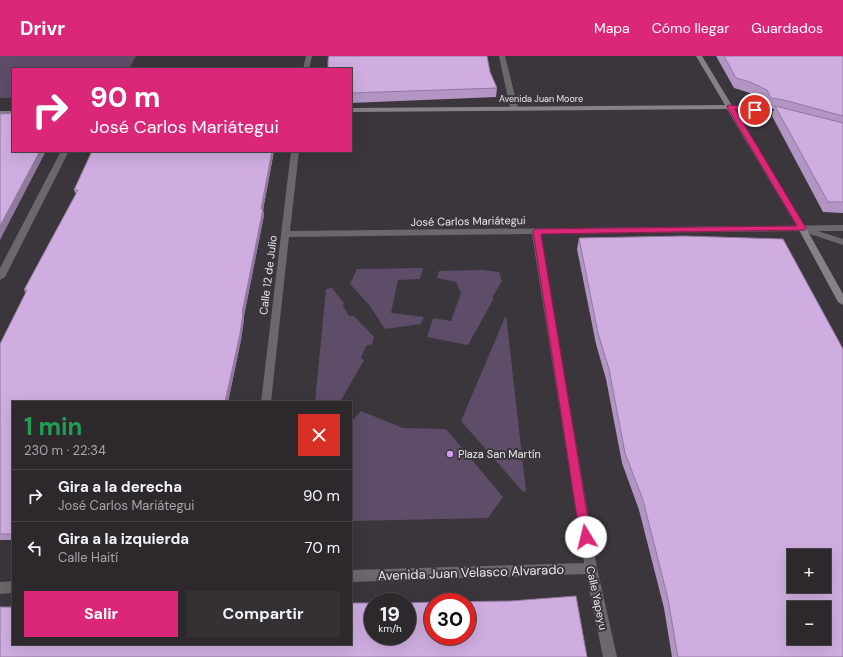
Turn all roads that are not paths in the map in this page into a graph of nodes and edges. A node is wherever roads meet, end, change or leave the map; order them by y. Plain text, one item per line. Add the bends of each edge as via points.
1 (308, 56) edge
2 (502, 56) edge
3 (699, 56) edge
4 (306, 68) edge
5 (730, 107) junction
6 (514, 108) junction
7 (352, 110) edge
8 (0, 113) edge
9 (12, 113) edge
10 (794, 117) edge
11 (64, 152) edge
12 (295, 152) edge
13 (802, 228) junction
14 (843, 228) edge
15 (536, 231) junction
16 (285, 234) junction
17 (843, 242) edge
18 (0, 277) edge
19 (843, 302) edge
20 (266, 401) edge
21 (591, 568) junction
22 (352, 576) edge
23 (0, 588) edge
24 (12, 588) edge
25 (610, 657) edge

1 - 4 street
2 - 6 street
3 - 5 street
5 - 6 street, Avenida Juan Moore
5 - 10 street
5 - 13 street
6 - 7 street, Avenida Juan Moore
8 - 9 street
11 - 18 street
12 - 16 street, Calle 12 de Julio
13 - 14 street, José Carlos Mariátegui
13 - 15 street, José Carlos Mariátegui
13 - 17 street
13 - 19 street
15 - 16 street, José Carlos Mariátegui
15 - 21 street, Calle Yapeyu
16 - 20 street, Calle 12 de Julio
21 - 22 street, Avenida Juan Velasco Alvarado
21 - 25 street, Calle Yapeyu
23 - 24 street

